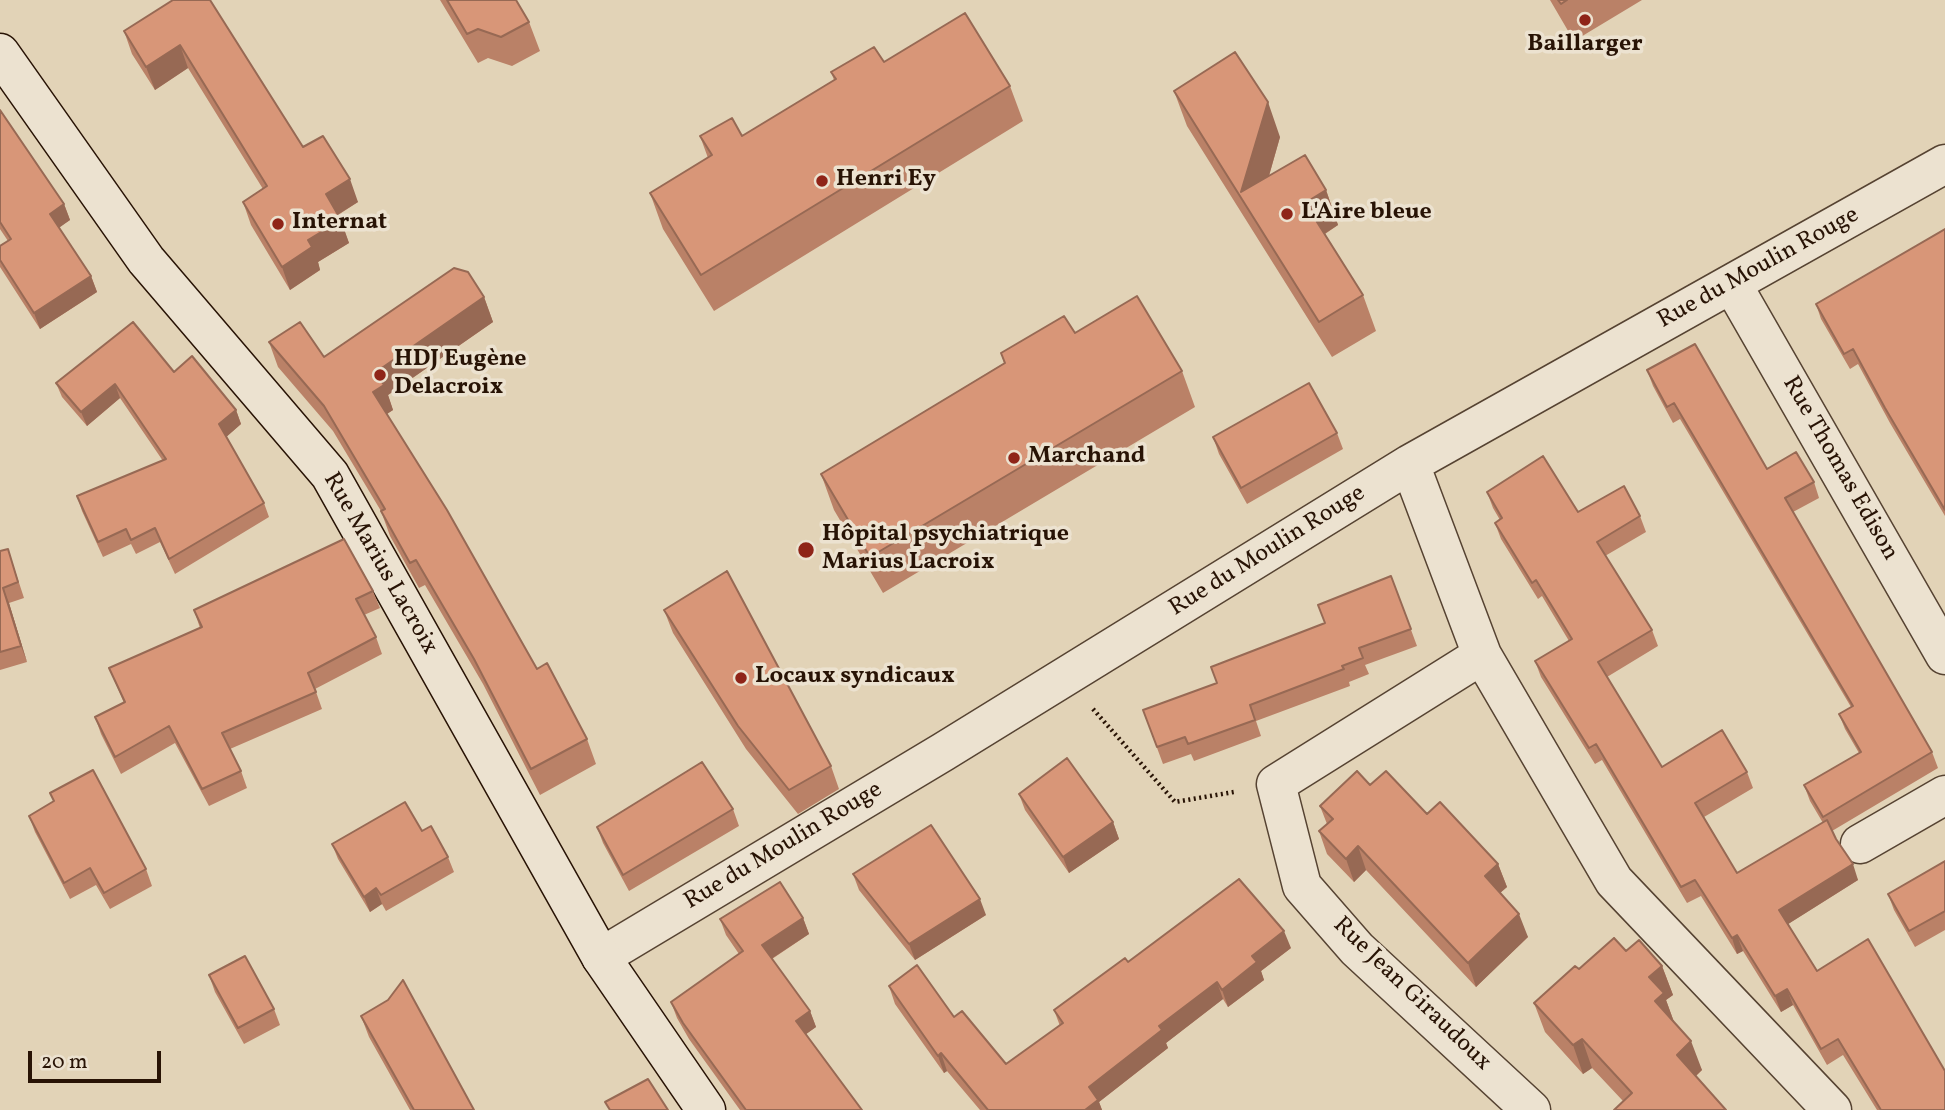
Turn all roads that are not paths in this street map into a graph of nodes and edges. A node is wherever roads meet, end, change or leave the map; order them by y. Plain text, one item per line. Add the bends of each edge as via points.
1 (0, 53) edge
2 (1945, 164) edge
3 (1732, 284) junction
4 (1410, 464) junction
5 (1945, 654) edge
6 (1482, 655) junction
7 (1945, 795) edge
8 (1860, 844) dead end
9 (601, 957) junction
10 (706, 1110) edge
11 (1531, 1110) edge
12 (1832, 1110) edge

1 - 9 street, Rue Marius Lacroix via 145,260 330,475
2 - 3 street, Rue du Moulin Rouge
3 - 4 street, Rue du Moulin Rouge
3 - 5 street, Rue Thomas Edison
4 - 6 street
4 - 9 street, Rue du Moulin Rouge
6 - 11 street, Rue Jean Giraudoux via 1276,785 1302,886 1357,949
6 - 12 street via 1615,881
7 - 8 street
9 - 10 street, Rue Marius Lacroix

